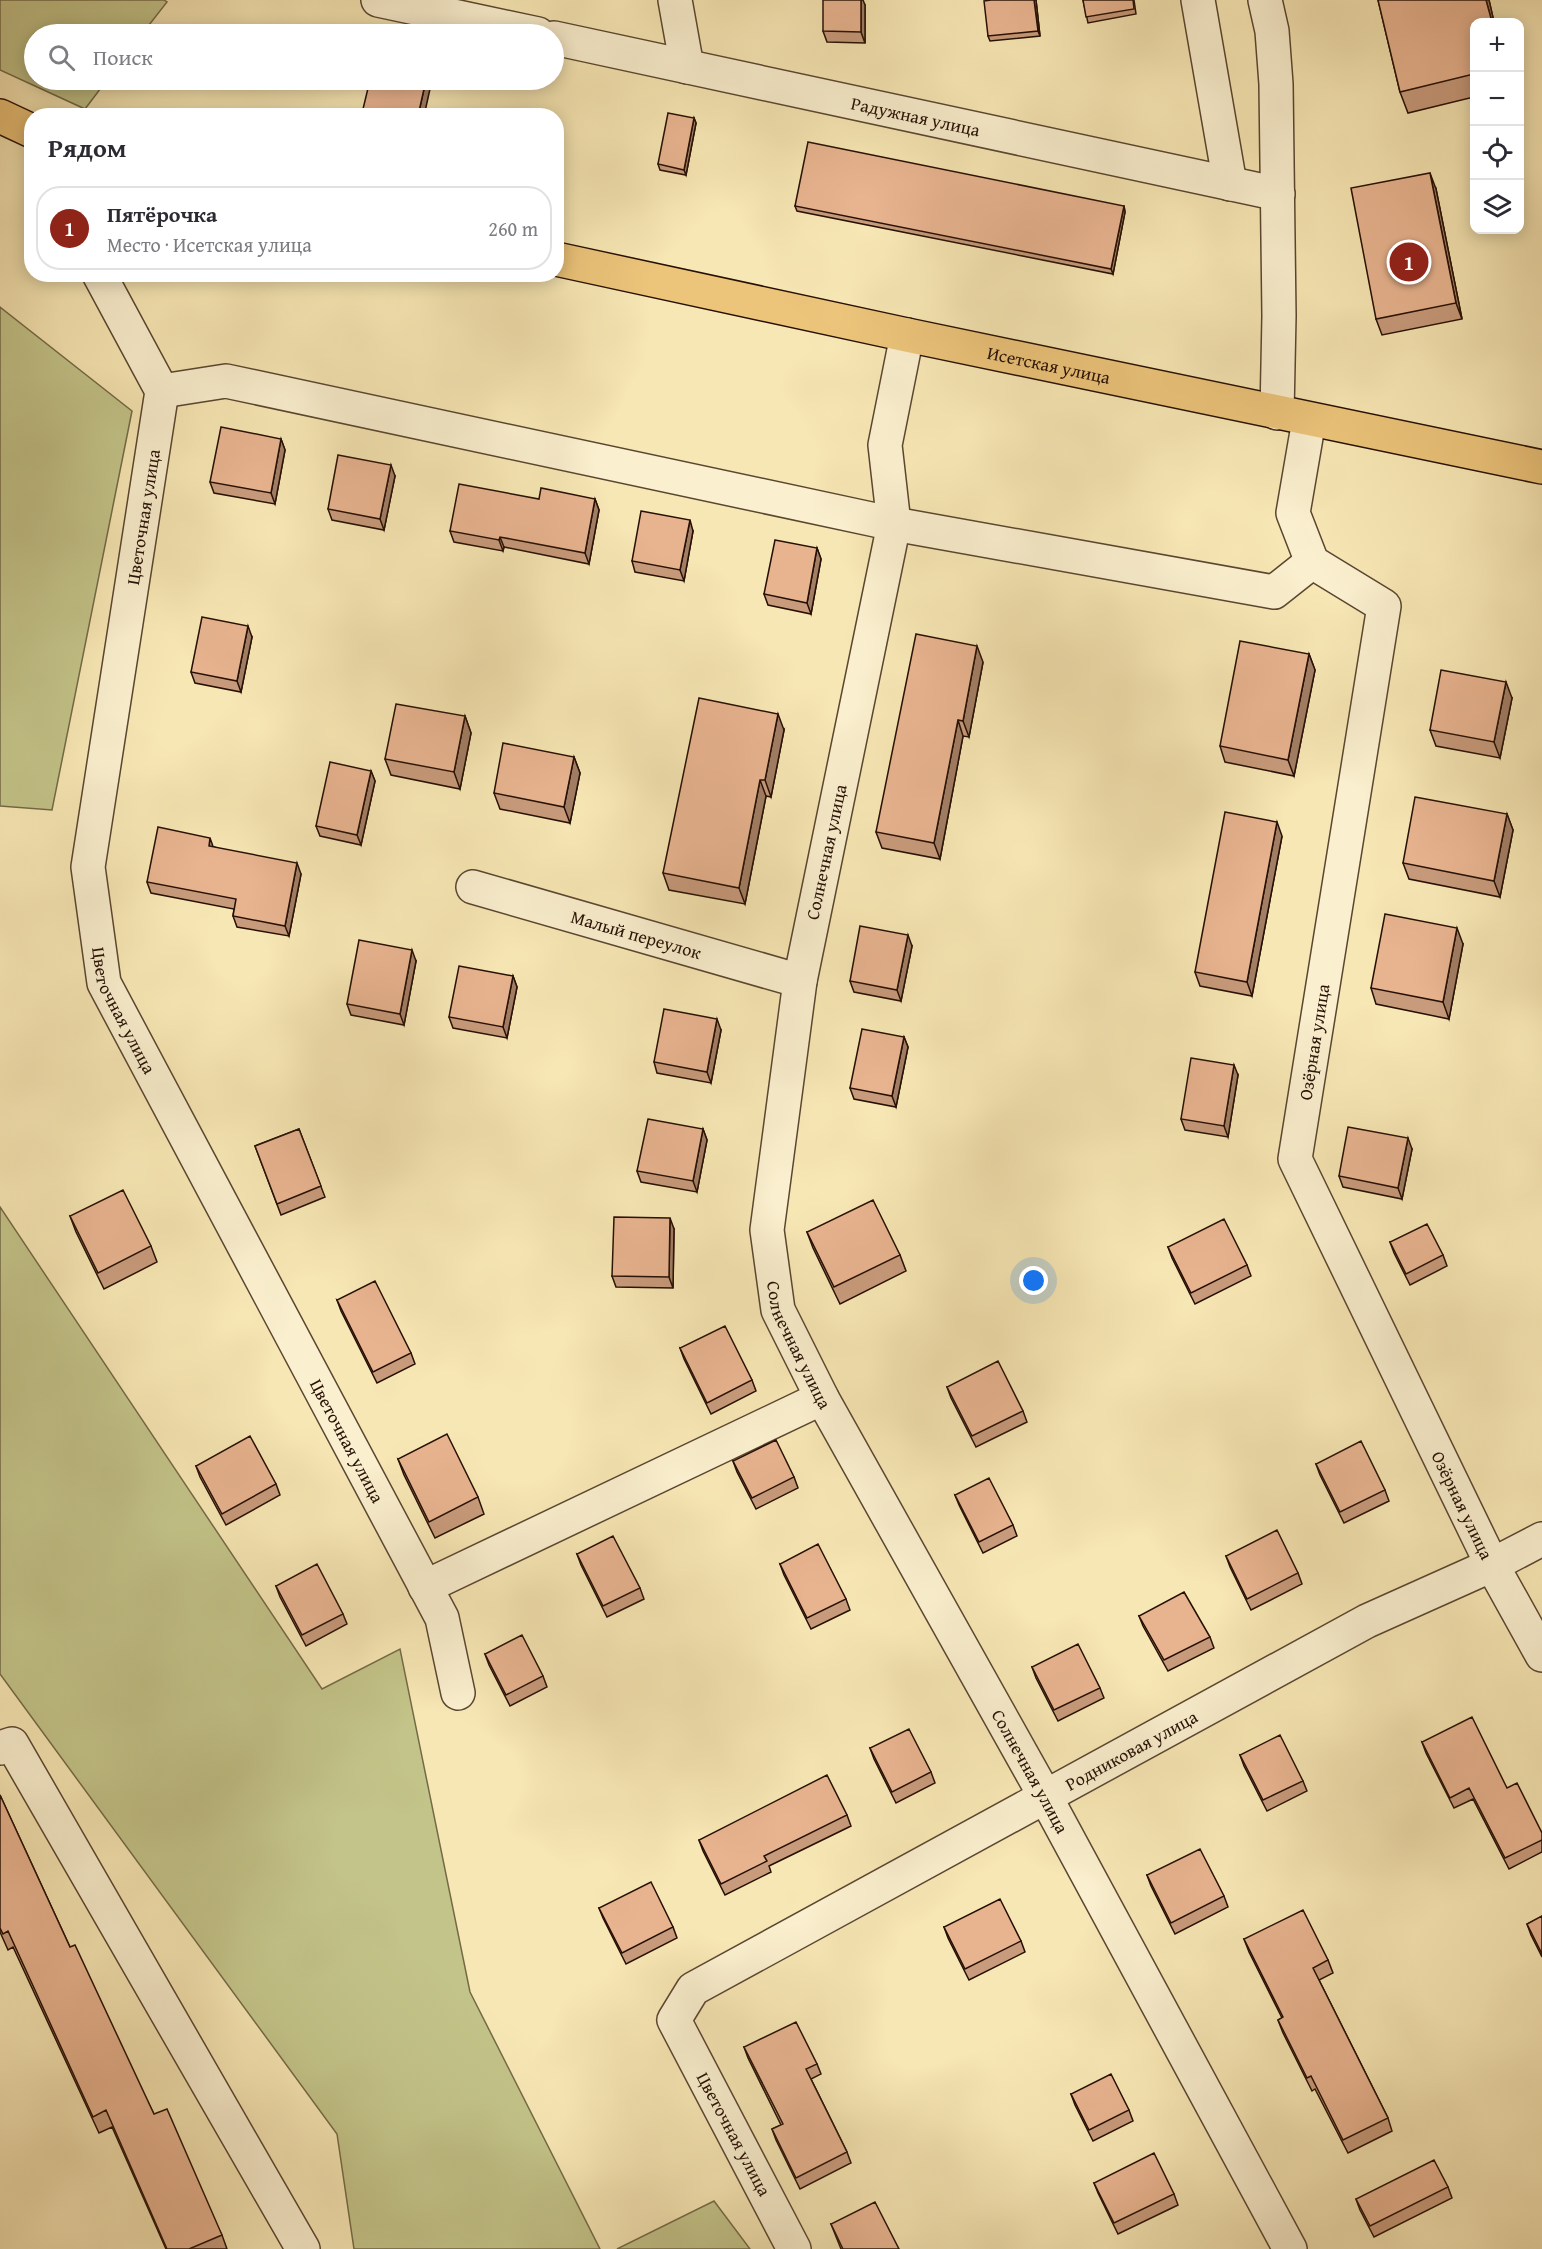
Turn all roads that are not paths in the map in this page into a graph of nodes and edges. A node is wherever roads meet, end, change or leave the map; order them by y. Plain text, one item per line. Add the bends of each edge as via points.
1 (378, 0) edge
2 (675, 0) edge
3 (1198, 0) edge
4 (1265, 0) edge
5 (491, 24) edge
6 (564, 40) edge
7 (687, 67) junction
8 (0, 116) edge
9 (24, 127) edge
10 (1230, 184) junction
11 (1278, 194) junction
12 (564, 261) edge
13 (103, 282) edge
14 (907, 335) junction
15 (162, 391) junction
16 (1277, 412) junction
17 (1309, 420) junction
18 (1542, 467) edge
19 (894, 524) junction
20 (1312, 562) junction
21 (473, 887) dead end
22 (800, 981) junction
23 (822, 1398) junction
24 (1542, 1539) edge
25 (1492, 1565) junction
26 (425, 1587) junction
27 (1542, 1655) edge
28 (458, 1693) dead end
29 (0, 1748) edge
30 (1045, 1796) junction
31 (674, 2020) joint
32 (303, 2249) edge
33 (794, 2249) edge
34 (1290, 2249) edge

1 - 5 street
2 - 7 street
3 - 10 street
4 - 11 street via 1275,60
6 - 7 street, Радужная улица
7 - 10 street, Радужная улица
8 - 9 main road
10 - 11 street, Радужная улица
11 - 16 street
12 - 14 main road, Исетская улица
13 - 15 street
14 - 16 main road, Исетская улица
14 - 19 street, Солнечная улица via 885,445
15 - 19 street via 226,381
15 - 26 street, Цветочная улица via 88,867 104,983
16 - 17 main road, Исетская улица
17 - 18 main road, Исетская улица
17 - 20 street via 1293,513
19 - 20 street via 1274,592
19 - 22 street, Солнечная улица
20 - 25 street, Озёрная улица via 1384,606 1295,1159
21 - 22 street, Малый переулок
22 - 23 street, Солнечная улица via 766,1230 778,1310
23 - 26 street
23 - 30 street, Солнечная улица
24 - 25 street, Родниковая улица
25 - 27 street, Озёрная улица
25 - 30 street, Родниковая улица via 1367,1621
26 - 28 street, Цветочная улица via 442,1618
29 - 32 street via 12,1744
30 - 31 street, Родниковая улица via 693,1989
30 - 34 street, Солнечная улица
31 - 33 street, Цветочная улица

